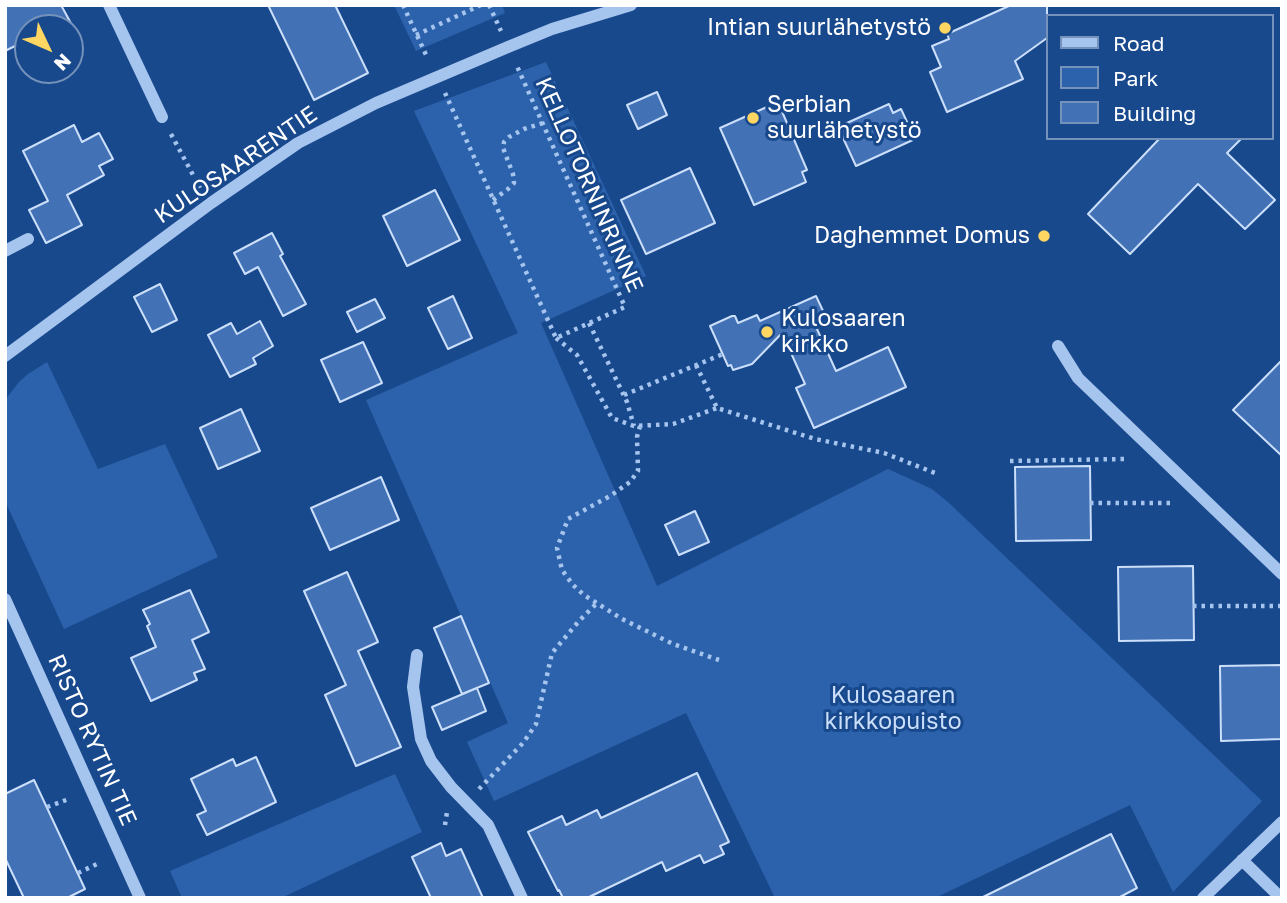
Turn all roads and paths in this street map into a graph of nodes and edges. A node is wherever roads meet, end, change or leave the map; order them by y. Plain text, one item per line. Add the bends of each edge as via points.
1 (109, 5) edge
2 (402, 5) edge
3 (481, 5) edge
4 (489, 5) edge
5 (631, 5) edge
6 (499, 27) dead end
7 (416, 35) junction
8 (508, 47) junction
9 (427, 57) dead end
10 (437, 77) junction
11 (162, 117) joint
12 (543, 123) junction
13 (493, 200) junction
14 (211, 202) junction
15 (28, 239) dead end
16 (5, 251) edge
17 (589, 323) junction
18 (556, 338) junction
19 (1058, 346) dead end
20 (7, 352) edge
21 (723, 354) dead end
22 (696, 365) junction
23 (624, 395) junction
24 (717, 408) junction
25 (637, 426) junction
26 (1124, 459) dead end
27 (1010, 461) dead end
28 (935, 473) dead end
29 (1090, 503) dead end
30 (1171, 503) dead end
31 (1282, 574) edge
32 (5, 598) edge
33 (597, 603) junction
34 (1193, 606) dead end
35 (1281, 606) edge
36 (416, 656) dead end
37 (719, 660) dead end
38 (69, 799) dead end
39 (466, 803) junction
40 (47, 807) dead end
41 (1282, 822) edge
42 (1242, 860) junction
43 (97, 864) dead end
44 (78, 873) dead end
45 (140, 898) edge
46 (522, 898) edge
47 (1203, 898) edge
48 (1281, 898) edge

1 - 11 street
2 - 7 path
3 - 7 path
4 - 6 path
5 - 8 street, KULOSAARENTIE
7 - 9 path
8 - 10 street, KULOSAARENTIE
8 - 12 path, KELLOTORNINRINNE
10 - 13 path
10 - 14 street, KULOSAARENTIE via 298,143
11 - 14 path
12 - 13 path via 509,136 505,142 514,183
12 - 17 path, KELLOTORNINRINNE via 625,307
13 - 18 path
14 - 20 street, KULOSAARENTIE
15 - 16 street
17 - 18 path, KELLOTORNINRINNE
17 - 23 path
18 - 25 path via 577,355 612,418
19 - 31 street via 1079,378
21 - 22 path
22 - 23 path
22 - 24 path
23 - 25 path
24 - 25 path via 673,424
24 - 28 path via 815,439 884,453
25 - 33 path via 638,471 610,496 568,519 557,548 562,570
26 - 27 path
29 - 30 path
32 - 45 street, RISTO RYTIN TIE
33 - 37 path via 673,644
33 - 39 path via 552,653 536,724
34 - 35 path
36 - 39 street via 413,687 421,738 432,761
38 - 40 path
39 - 46 street via 488,825
41 - 42 street
42 - 47 street
42 - 48 street
43 - 44 path

